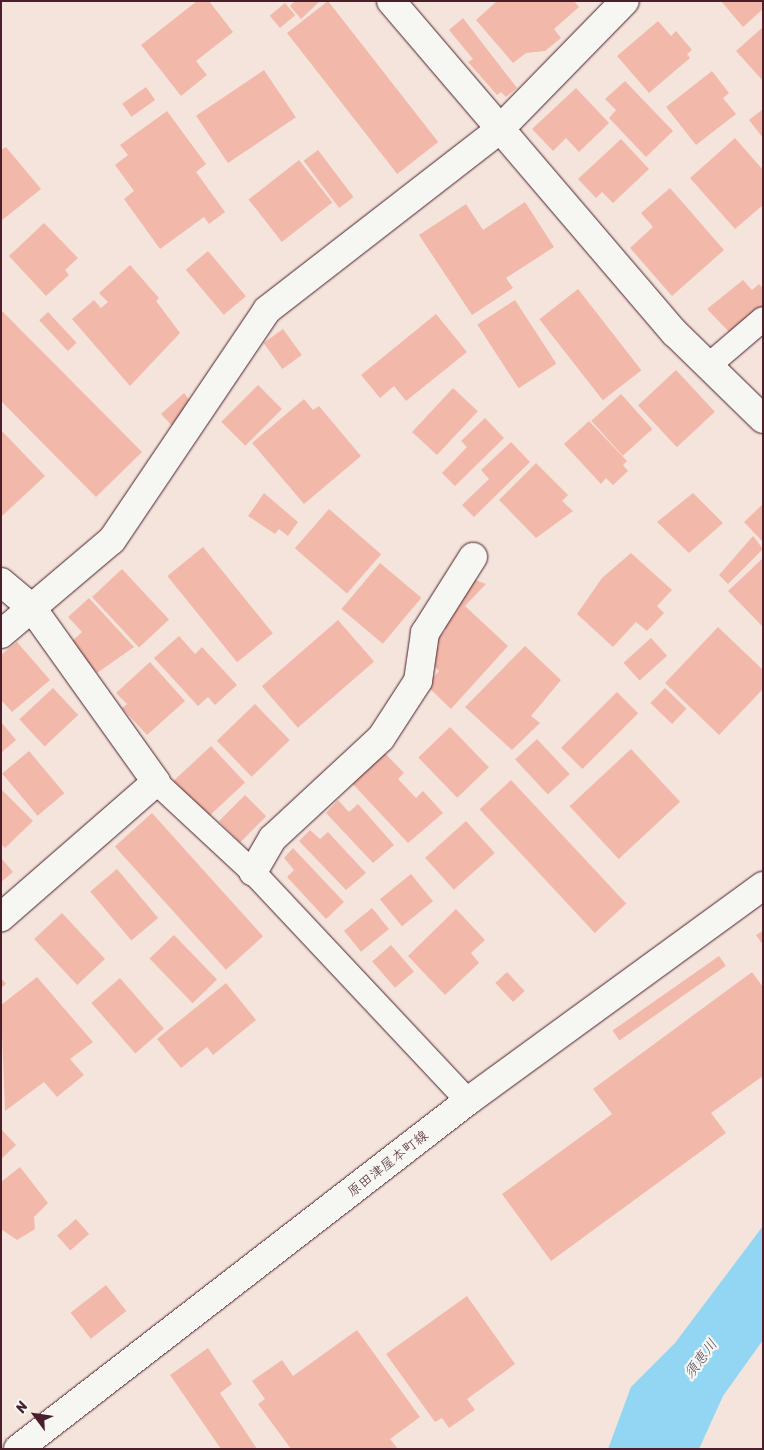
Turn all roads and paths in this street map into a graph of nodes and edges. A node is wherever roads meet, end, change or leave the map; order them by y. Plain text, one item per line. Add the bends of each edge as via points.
1 (391, 1) edge
2 (625, 1) edge
3 (500, 130) junction
4 (763, 319) edge
5 (708, 366) junction
6 (763, 419) edge
7 (473, 557) dead end
8 (1, 582) edge
9 (32, 608) junction
10 (1, 634) edge
11 (156, 782) junction
12 (253, 872) junction
13 (763, 886) edge
14 (1, 917) edge
15 (468, 1101) junction
16 (18, 1449) edge

1 - 3 street
2 - 3 street
3 - 5 street
3 - 9 street via 266,310 112,540
4 - 5 lane
5 - 6 street
7 - 12 street via 426,633 418,681 381,738 273,838
8 - 9 street
9 - 10 street
9 - 11 street
11 - 12 lane
11 - 14 street
12 - 15 lane
13 - 15 street, 原田津屋本町線
15 - 16 street, 原田津屋本町線

